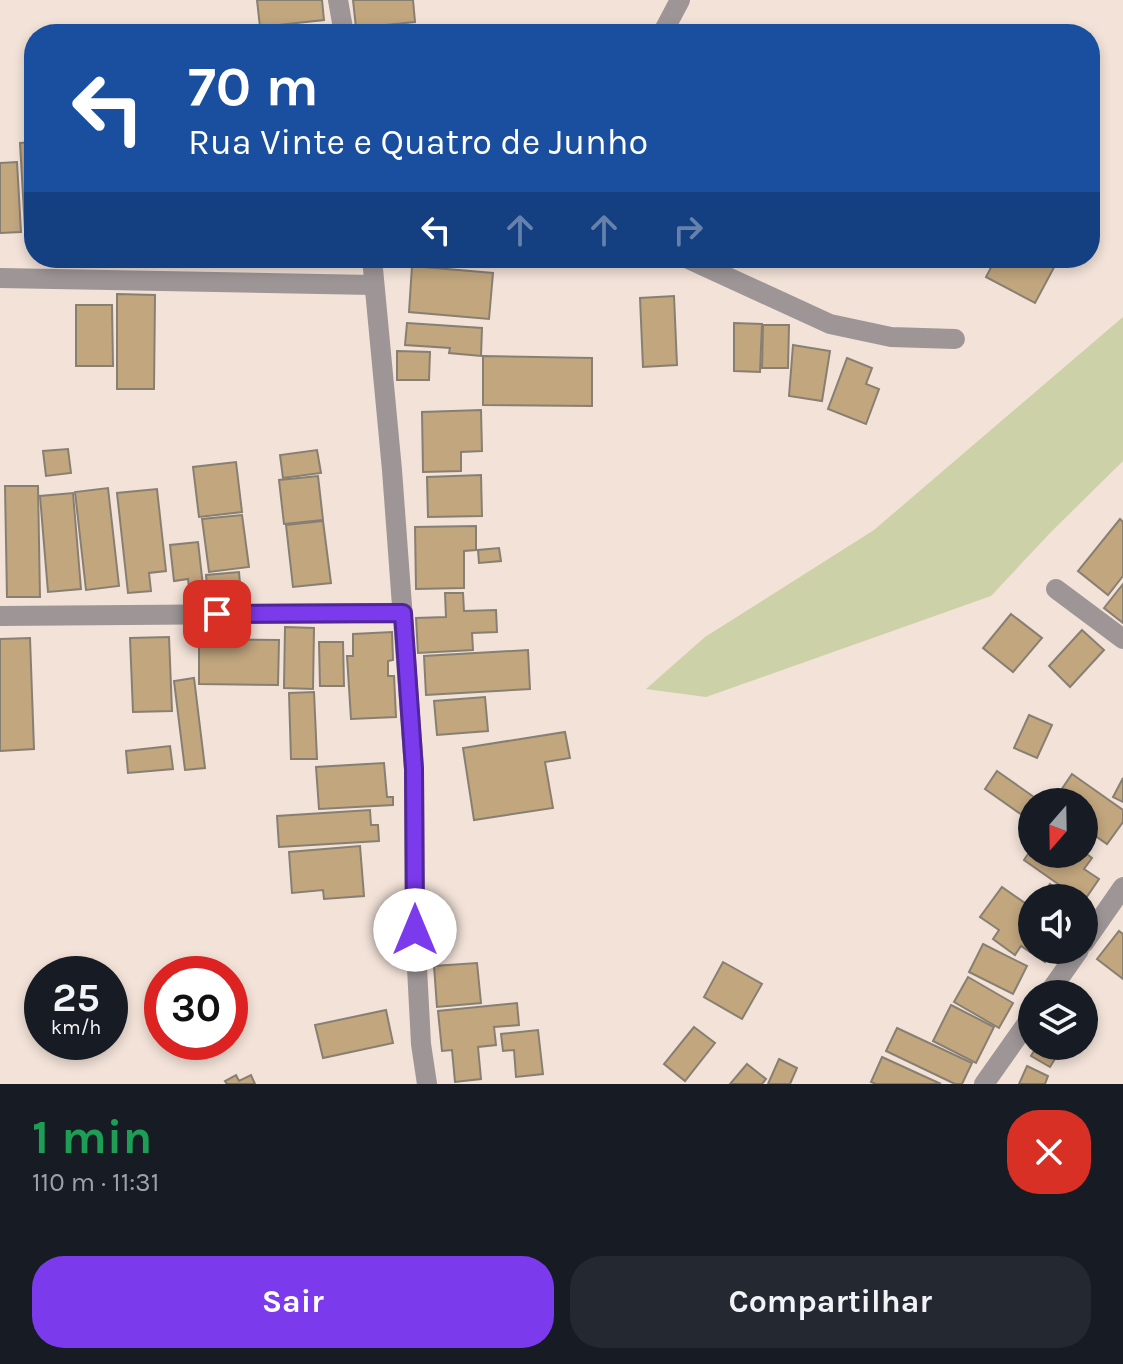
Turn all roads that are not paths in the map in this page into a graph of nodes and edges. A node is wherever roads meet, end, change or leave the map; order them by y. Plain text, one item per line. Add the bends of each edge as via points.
1 (338, 0) edge
2 (680, 0) edge
3 (342, 24) edge
4 (667, 24) edge
5 (372, 268) edge
6 (708, 268) edge
7 (0, 278) edge
8 (373, 285) junction
9 (955, 339) dead end
10 (1056, 589) dead end
11 (403, 613) junction
12 (0, 616) edge
13 (1123, 639) edge
14 (1123, 887) edge
15 (1098, 923) edge
16 (1018, 1036) edge
17 (427, 1084) edge
18 (984, 1084) edge

1 - 3 street
2 - 4 street
5 - 8 street
6 - 9 street via 830,324 891,337
7 - 8 street
8 - 11 street
10 - 13 street
11 - 12 street
11 - 17 street
14 - 15 street
16 - 18 street

